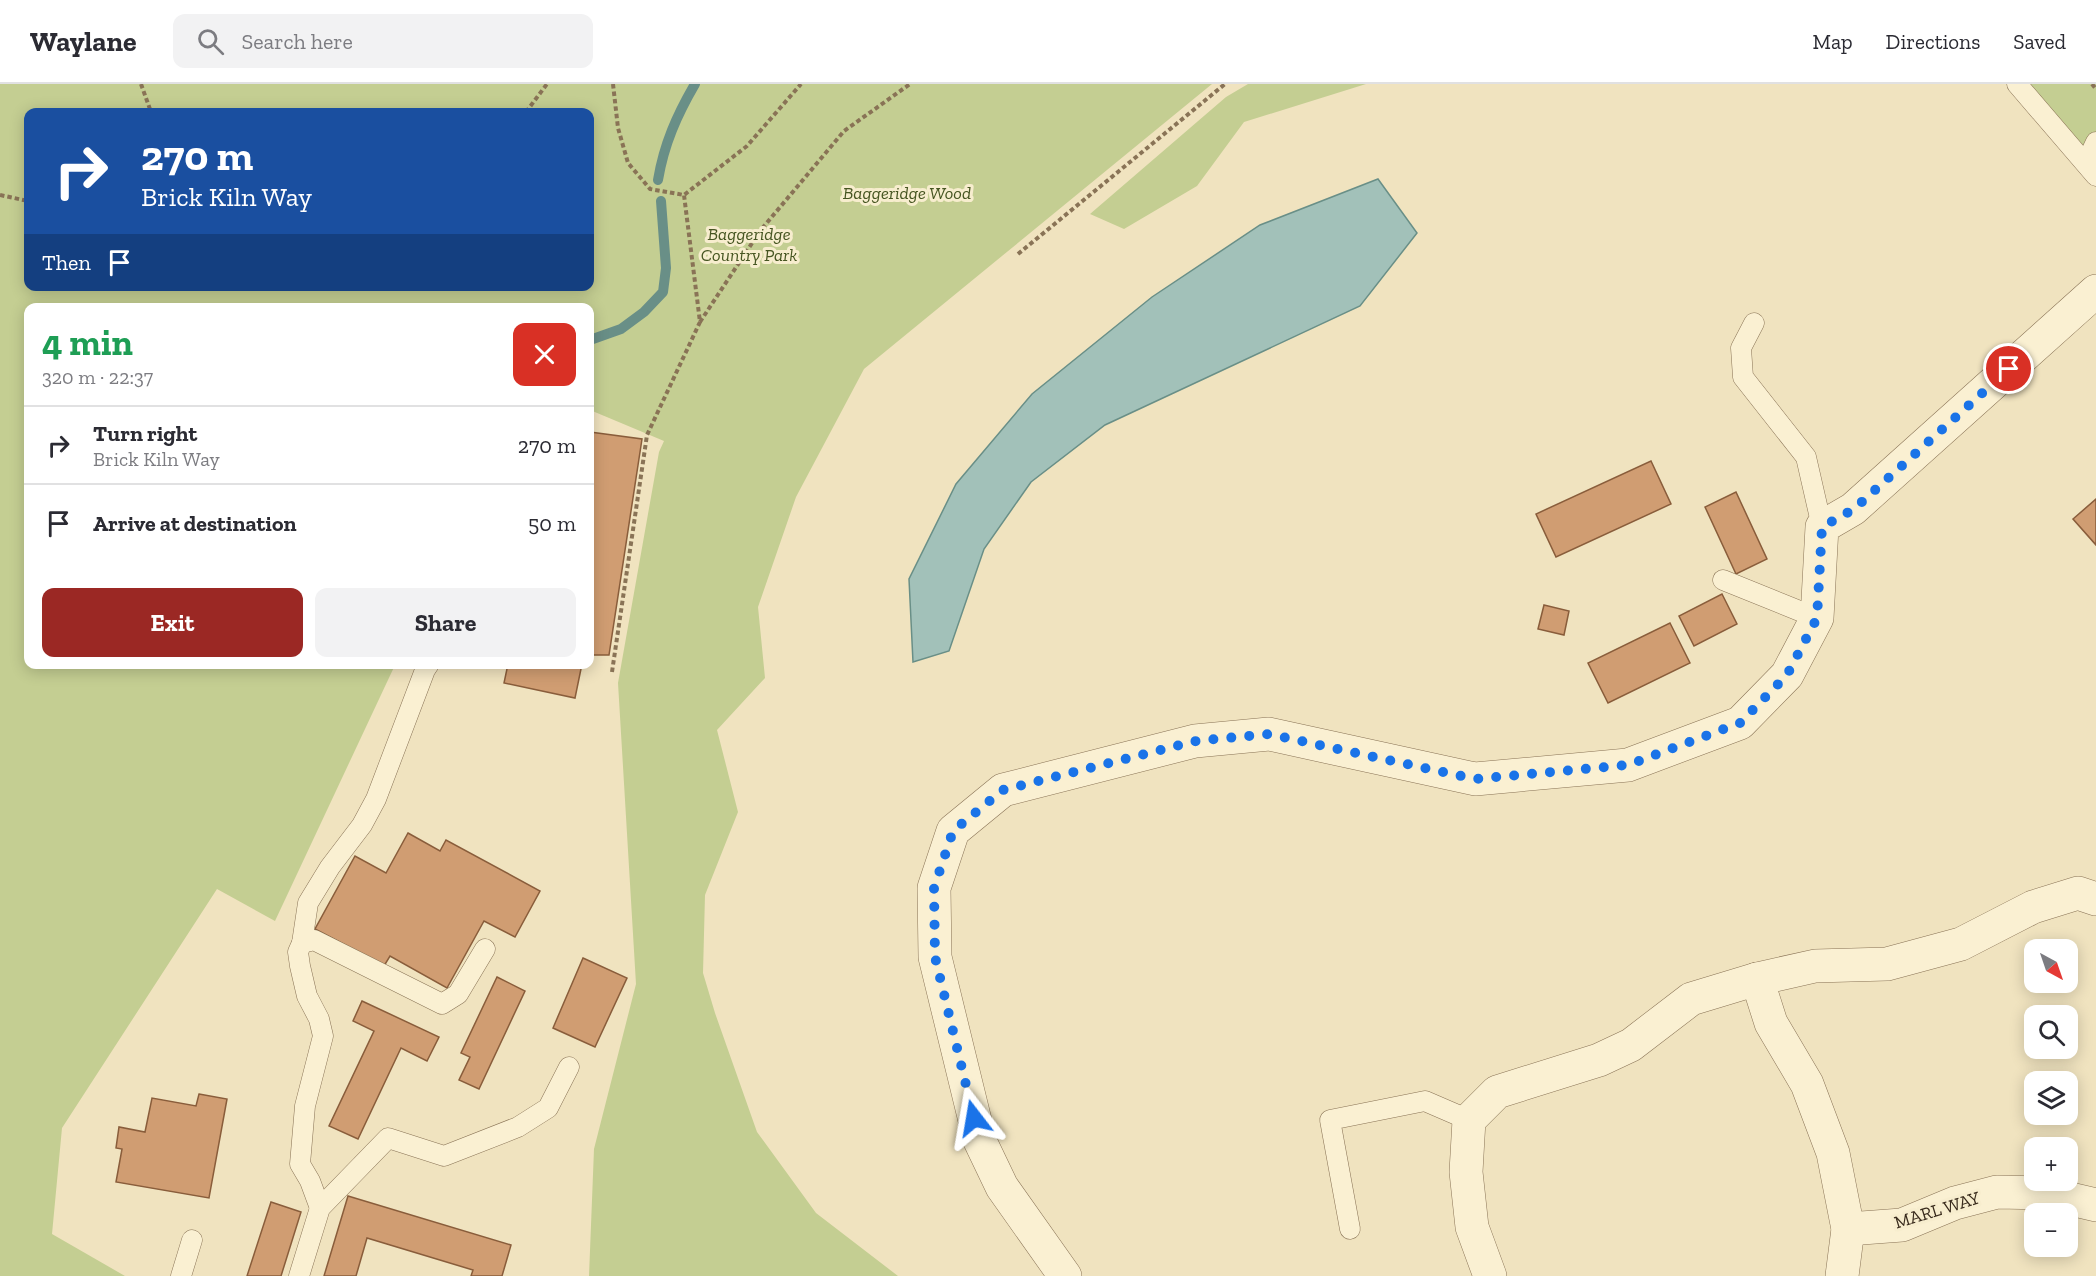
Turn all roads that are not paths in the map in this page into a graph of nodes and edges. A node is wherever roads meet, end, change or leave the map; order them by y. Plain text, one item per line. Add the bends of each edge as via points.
1 (2017, 84) edge
2 (2096, 142) edge
3 (2091, 169) edge
4 (2096, 291) edge
5 (1754, 323) dead end
6 (1822, 527) junction
7 (1723, 580) dead end
8 (1817, 618) junction
9 (426, 669) edge
10 (2096, 899) edge
11 (303, 943) junction
12 (485, 949) dead end
13 (1757, 979) junction
14 (569, 1067) dead end
15 (1469, 1120) junction
16 (2096, 1205) edge
17 (320, 1208) junction
18 (1350, 1229) dead end
19 (1848, 1229) junction
20 (192, 1240) dead end
21 (181, 1276) edge
22 (298, 1276) edge
23 (1065, 1276) edge
24 (1490, 1276) edge
25 (1842, 1276) edge

1 - 3 lane
2 - 3 lane
4 - 6 street via 1854,509
5 - 6 lane via 1741,348 1743,376 1806,457
6 - 8 street
7 - 8 lane
8 - 23 street via 1787,675 1740,723 1628,765 1475,779 1269,734 1196,741 1003,790 953,831 934,888 935,957 980,1141 1002,1187
9 - 11 lane via 376,799 308,903
10 - 13 street via 2078,893 2033,907 1961,944 1887,964 1815,966
11 - 12 lane via 314,940 442,1004 458,994
11 - 17 lane via 298,952 300,966 323,1036 305,1106 300,1164
13 - 15 street via 1691,999 1630,1045 1599,1060 1497,1092
13 - 19 street via 1771,1023 1807,1084 1833,1153
14 - 17 lane via 548,1108 518,1127 444,1156 388,1138
15 - 18 lane via 1425,1101 1330,1120
15 - 24 street via 1466,1172 1472,1227
16 - 19 street, MARL WAY via 2045,1193 1997,1192 1955,1203 1902,1225
17 - 22 lane
19 - 25 street
20 - 21 lane

